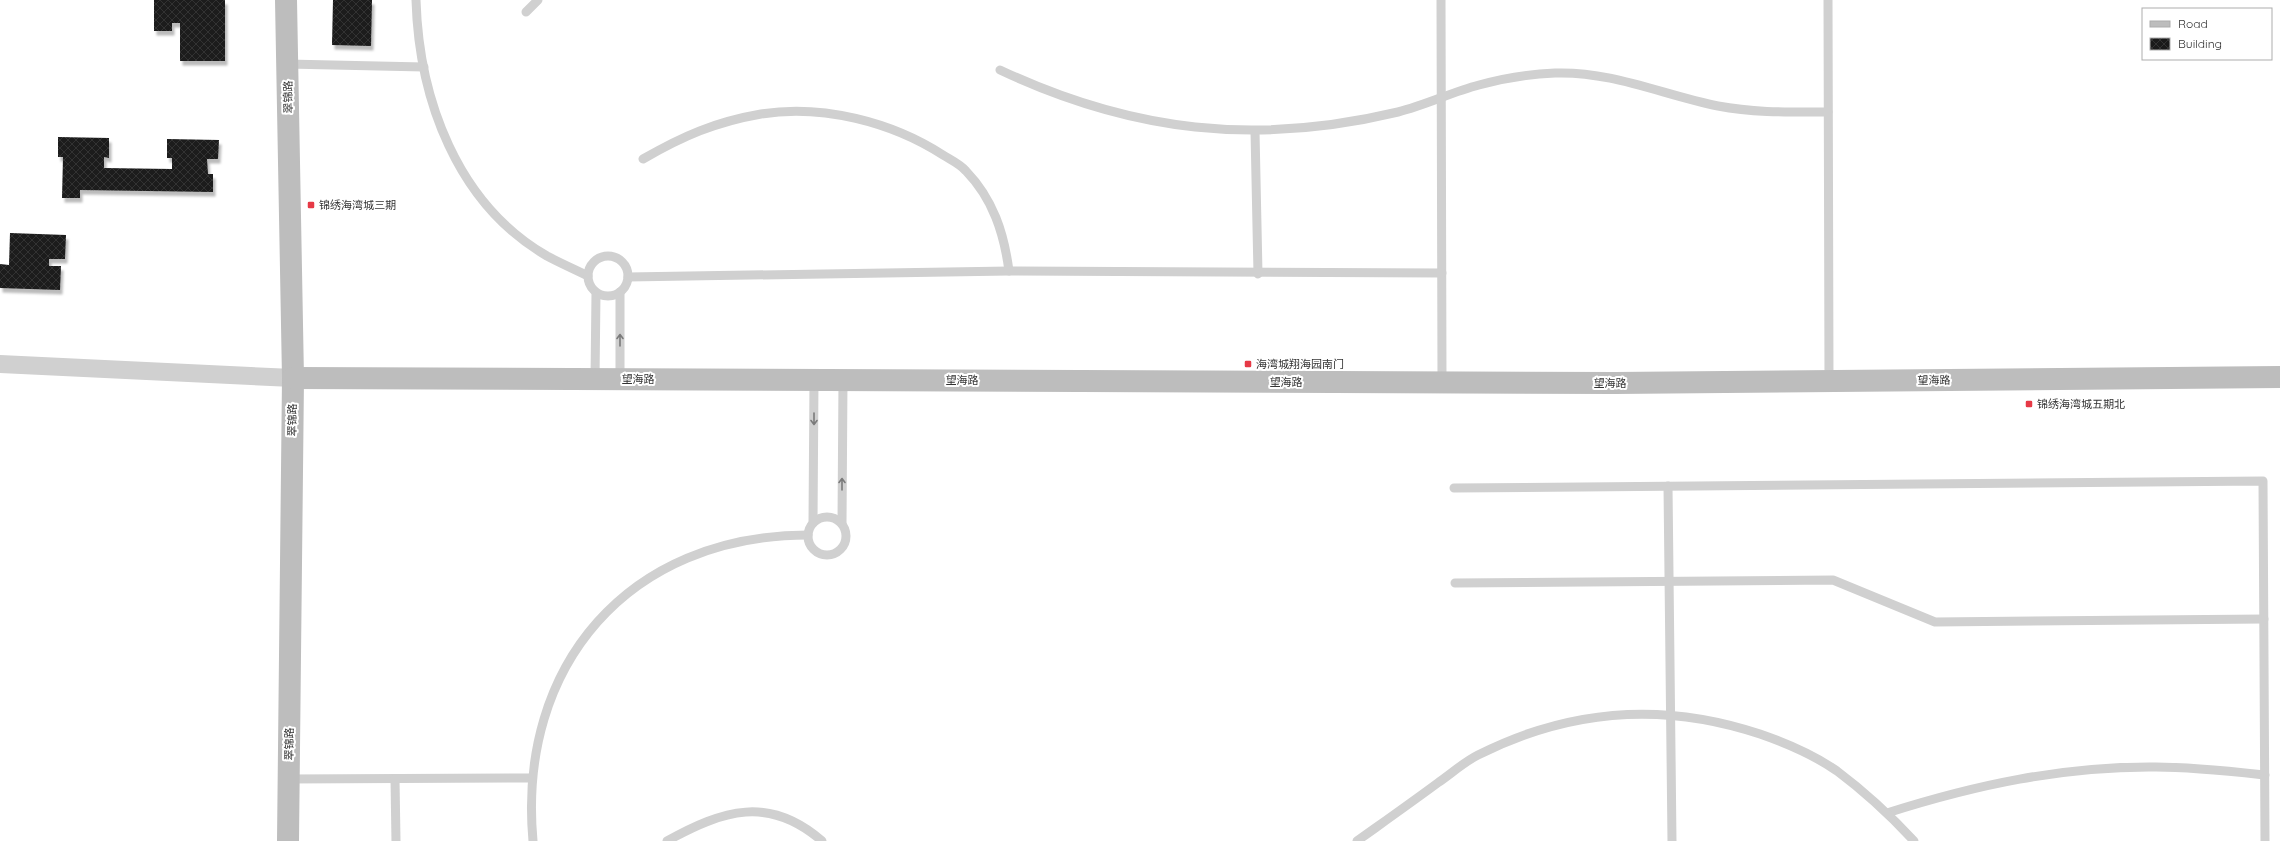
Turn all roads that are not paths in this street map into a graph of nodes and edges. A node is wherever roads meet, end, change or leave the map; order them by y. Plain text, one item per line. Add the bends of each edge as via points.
1 (286, 0) edge
2 (416, 0) edge
3 (538, 0) edge
4 (1441, 0) edge
5 (1828, 0) edge
6 (526, 12) dead end
7 (287, 64) junction
8 (424, 67) junction
9 (1000, 70) dead end
10 (1441, 99) junction
11 (1828, 112) junction
12 (1255, 131) junction
13 (643, 159) dead end
14 (1009, 272) junction
15 (1442, 273) junction
16 (1258, 274) junction
17 (588, 276) junction
18 (628, 277) junction
19 (620, 292) junction
20 (596, 293) junction
21 (0, 364) edge
22 (2280, 377) edge
23 (293, 378) junction
24 (595, 379) junction
25 (620, 379) junction
26 (814, 380) junction
27 (843, 380) junction
28 (1829, 381) junction
29 (1442, 382) junction
30 (1668, 486) junction
31 (1454, 488) dead end
32 (813, 523) junction
33 (842, 523) junction
34 (808, 534) junction
35 (1669, 581) junction
36 (1455, 583) dead end
37 (2264, 619) junction
38 (1670, 714) junction
39 (2265, 775) junction
40 (532, 778) junction
41 (288, 779) junction
42 (395, 779) junction
43 (1887, 813) junction
44 (288, 841) edge
45 (396, 841) edge
46 (533, 841) edge
47 (667, 841) edge
48 (822, 841) edge
49 (1357, 841) edge
50 (1672, 841) edge
51 (1914, 841) edge
52 (2265, 841) edge

1 - 7 street, 翠锦路
2 - 8 lane via 417,31
3 - 6 lane
4 - 10 lane
5 - 11 lane
7 - 8 lane
7 - 23 street, 翠锦路
8 - 17 lane via 434,112 452,155 477,194 521,237 546,255
9 - 12 lane via 1069,100 1128,116 1180,126
10 - 11 lane via 1486,83 1517,76 1557,73 1596,75 1636,82 1682,97 1758,112
10 - 12 lane via 1368,119 1300,129
10 - 15 lane
11 - 28 lane
12 - 16 lane
13 - 14 lane via 680,138 721,123 763,114 806,112 849,117 890,128 929,146 965,169 992,206 1001,227
14 - 16 lane
14 - 18 lane
15 - 16 lane
15 - 29 lane
17 - 18 lane via 590,266 598,258 608,256 618,259 626,267
17 - 20 lane via 590,285
18 - 19 lane
19 - 20 lane via 604,296
25 -> 19 lane
20 - 24 lane
21 - 23 street
22 - 28 street, 望海路
23 - 24 street, 望海路
23 - 41 street, 翠锦路
24 - 25 street, 望海路
25 - 26 street, 望海路
26 - 27 street, 望海路
26 -> 32 lane
27 - 29 street, 望海路
33 -> 27 lane
28 - 29 street, 望海路
30 - 31 lane
30 - 35 lane
30 - 37 lane via 2263,481
32 - 33 lane via 824,517 837,519
32 - 34 lane
33 - 34 lane via 846,541 844,547 834,554 821,554 815,551 811,547
34 - 40 lane via 734,541 688,556 647,579 610,609 579,645 555,686 539,731
35 - 36 lane
35 - 37 lane via 1834,580 1935,622
35 - 38 lane
37 - 39 lane
38 - 43 lane via 1728,724 1784,742 1836,770
38 - 49 lane via 1620,714 1570,721 1522,735 1476,756
38 - 50 lane
39 - 43 lane via 2210,769 2101,768 1985,785
39 - 52 lane
40 - 42 lane
40 - 46 lane
41 - 42 lane
41 - 44 street, 翠锦路
42 - 45 lane
43 - 51 lane
47 - 48 lane via 720,816 749,811 778,814 805,827

